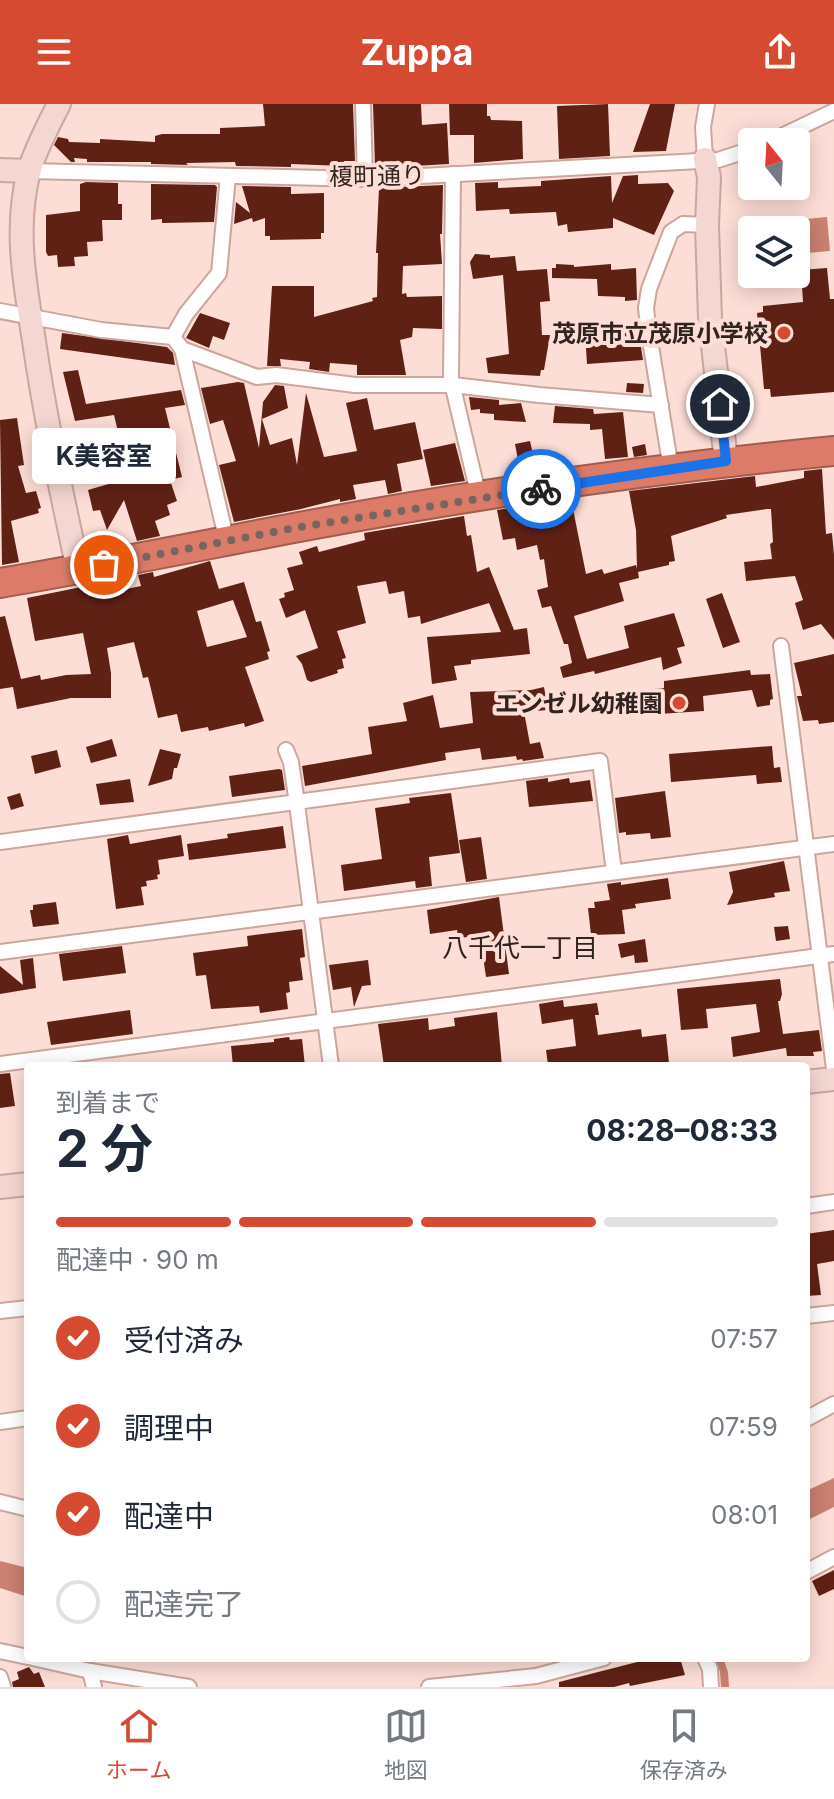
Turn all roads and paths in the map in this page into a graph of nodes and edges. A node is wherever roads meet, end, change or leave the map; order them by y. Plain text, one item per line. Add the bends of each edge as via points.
1 (59, 104) edge
2 (363, 104) edge
3 (707, 104) edge
4 (834, 111) edge
5 (798, 128) edge
6 (738, 154) edge
7 (705, 159) junction
8 (0, 170) edge
9 (30, 171) junction
10 (453, 174) junction
11 (228, 176) junction
12 (365, 179) junction
13 (707, 225) junction
14 (0, 311) edge
15 (30, 318) junction
16 (178, 343) junction
17 (453, 385) junction
18 (661, 405) junction
19 (834, 451) edge
20 (726, 461) junction
21 (671, 469) junction
22 (481, 498) junction
23 (227, 542) junction
24 (78, 570) junction
25 (0, 583) edge
26 (781, 646) dead end
27 (286, 750) dead end
28 (297, 804) junction
29 (0, 842) edge
30 (834, 844) edge
31 (806, 848) junction
32 (614, 872) junction
33 (311, 912) junction
34 (0, 952) edge
35 (827, 955) edge
36 (325, 1021) junction
37 (330, 1062) edge
38 (0, 1064) edge
39 (834, 1069) edge
40 (834, 1079) edge
41 (810, 1082) edge
42 (24, 1184) edge
43 (0, 1187) edge
44 (834, 1202) edge
45 (810, 1205) edge
46 (24, 1308) edge
47 (0, 1311) edge
48 (834, 1313) edge
49 (810, 1316) edge
50 (834, 1404) edge
51 (810, 1417) edge
52 (24, 1419) edge
53 (0, 1422) edge
54 (0, 1502) edge
55 (24, 1508) edge
56 (834, 1557) edge
57 (810, 1570) edge
58 (0, 1651) edge
59 (24, 1657) edge
60 (48, 1662) edge
61 (589, 1662) edge
62 (707, 1662) edge
63 (90, 1671) junction
64 (0, 1677) edge
65 (3, 1687) edge
66 (94, 1687) edge
67 (189, 1687) edge
68 (429, 1687) edge
69 (711, 1687) edge

1 - 9 street
2 - 12 street
3 - 7 street
4 - 5 street
6 - 7 street, 榎町通り
7 - 10 street, 榎町通り
7 - 13 street
8 - 9 street, 榎町通り
9 - 11 street, 榎町通り
9 - 15 street via 21,234
10 - 12 street, 榎町通り
10 - 17 street
11 - 12 street, 榎町通り
11 - 16 street via 219,273 186,314
13 - 18 street via 683,224 671,232 649,289 648,328
13 - 20 street via 710,319
14 - 15 street
15 - 16 street
15 - 24 street
16 - 17 street via 257,377
16 - 23 street
17 - 18 street
17 - 22 street
18 - 21 street
19 - 20 highway
20 - 21 highway
21 - 22 highway
22 - 23 highway
23 - 24 highway
24 - 25 highway
26 - 31 street
27 - 28 street
28 - 29 street
28 - 32 street via 600,761
28 - 33 street
30 - 31 street
31 - 32 street
31 - 35 street
32 - 33 street
33 - 34 street
33 - 36 street
35 - 36 street
35 - 39 street via 820,970
36 - 37 street
36 - 38 street
40 - 41 street
42 - 43 street
44 - 45 street
46 - 47 street
48 - 49 street
50 - 51 street
52 - 53 street
54 - 55 street
56 - 57 street
58 - 59 street
60 - 63 street
61 - 68 street via 536,1676
62 - 69 street
63 - 66 street
63 - 67 street
64 - 65 street

